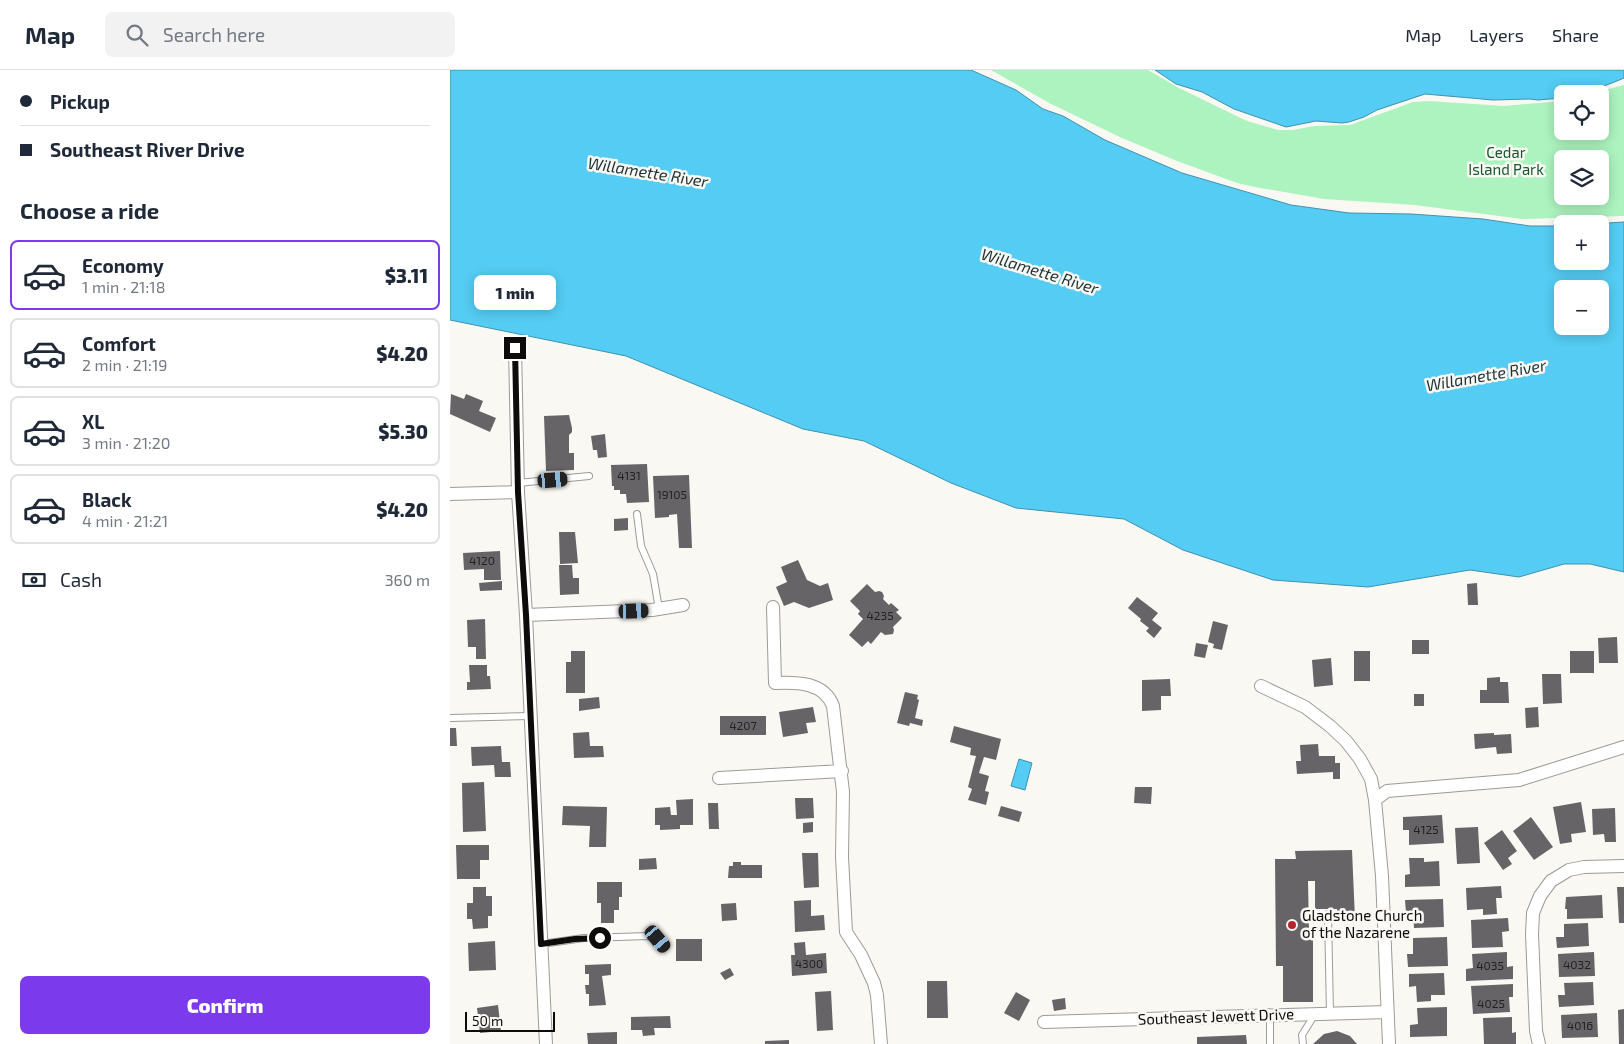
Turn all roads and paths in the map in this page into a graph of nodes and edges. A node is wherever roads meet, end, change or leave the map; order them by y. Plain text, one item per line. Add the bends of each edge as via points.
1 (515, 348) dead end
2 (589, 476) dead end
3 (518, 488) junction
4 (450, 494) edge
5 (637, 514) dead end
6 (683, 605) dead end
7 (773, 607) dead end
8 (659, 609) junction
9 (526, 615) junction
10 (1261, 686) dead end
11 (530, 716) junction
12 (450, 718) edge
13 (1624, 747) edge
14 (842, 771) junction
15 (719, 778) dead end
16 (1375, 800) junction
17 (1624, 866) edge
18 (1328, 914) dead end
19 (541, 944) junction
20 (666, 947) dead end
21 (1387, 1012) junction
22 (1315, 1014) junction
23 (1330, 1014) junction
24 (1270, 1016) junction
25 (1044, 1022) dead end
26 (546, 1044) edge
27 (881, 1044) edge
28 (1270, 1044) edge
29 (1303, 1044) edge
30 (1388, 1044) edge
31 (1539, 1044) edge

1 - 3 street
2 - 3 lane
3 - 4 street
3 - 9 street
5 - 8 lane via 641,546 653,574
6 - 8 street
7 - 14 street via 775,683 803,683 829,697 834,711
8 - 9 street
9 - 11 street
10 - 16 street via 1305,707 1346,741 1371,779
11 - 12 lane
11 - 19 street
13 - 16 street via 1519,780 1387,791
14 - 15 street
14 - 27 street via 846,932 874,983
16 - 21 street via 1382,876
17 - 31 street via 1569,870 1551,881 1540,896 1533,913 1532,934
18 - 23 lane
19 - 20 lane via 584,938 649,936
19 - 26 street
21 - 23 street, Southeast Jewett Drive
21 - 30 street
22 - 23 street, Southeast Jewett Drive
22 - 24 street, Southeast Jewett Drive
22 - 29 lane via 1302,1035
24 - 25 street, Southeast Jewett Drive
24 - 28 lane

